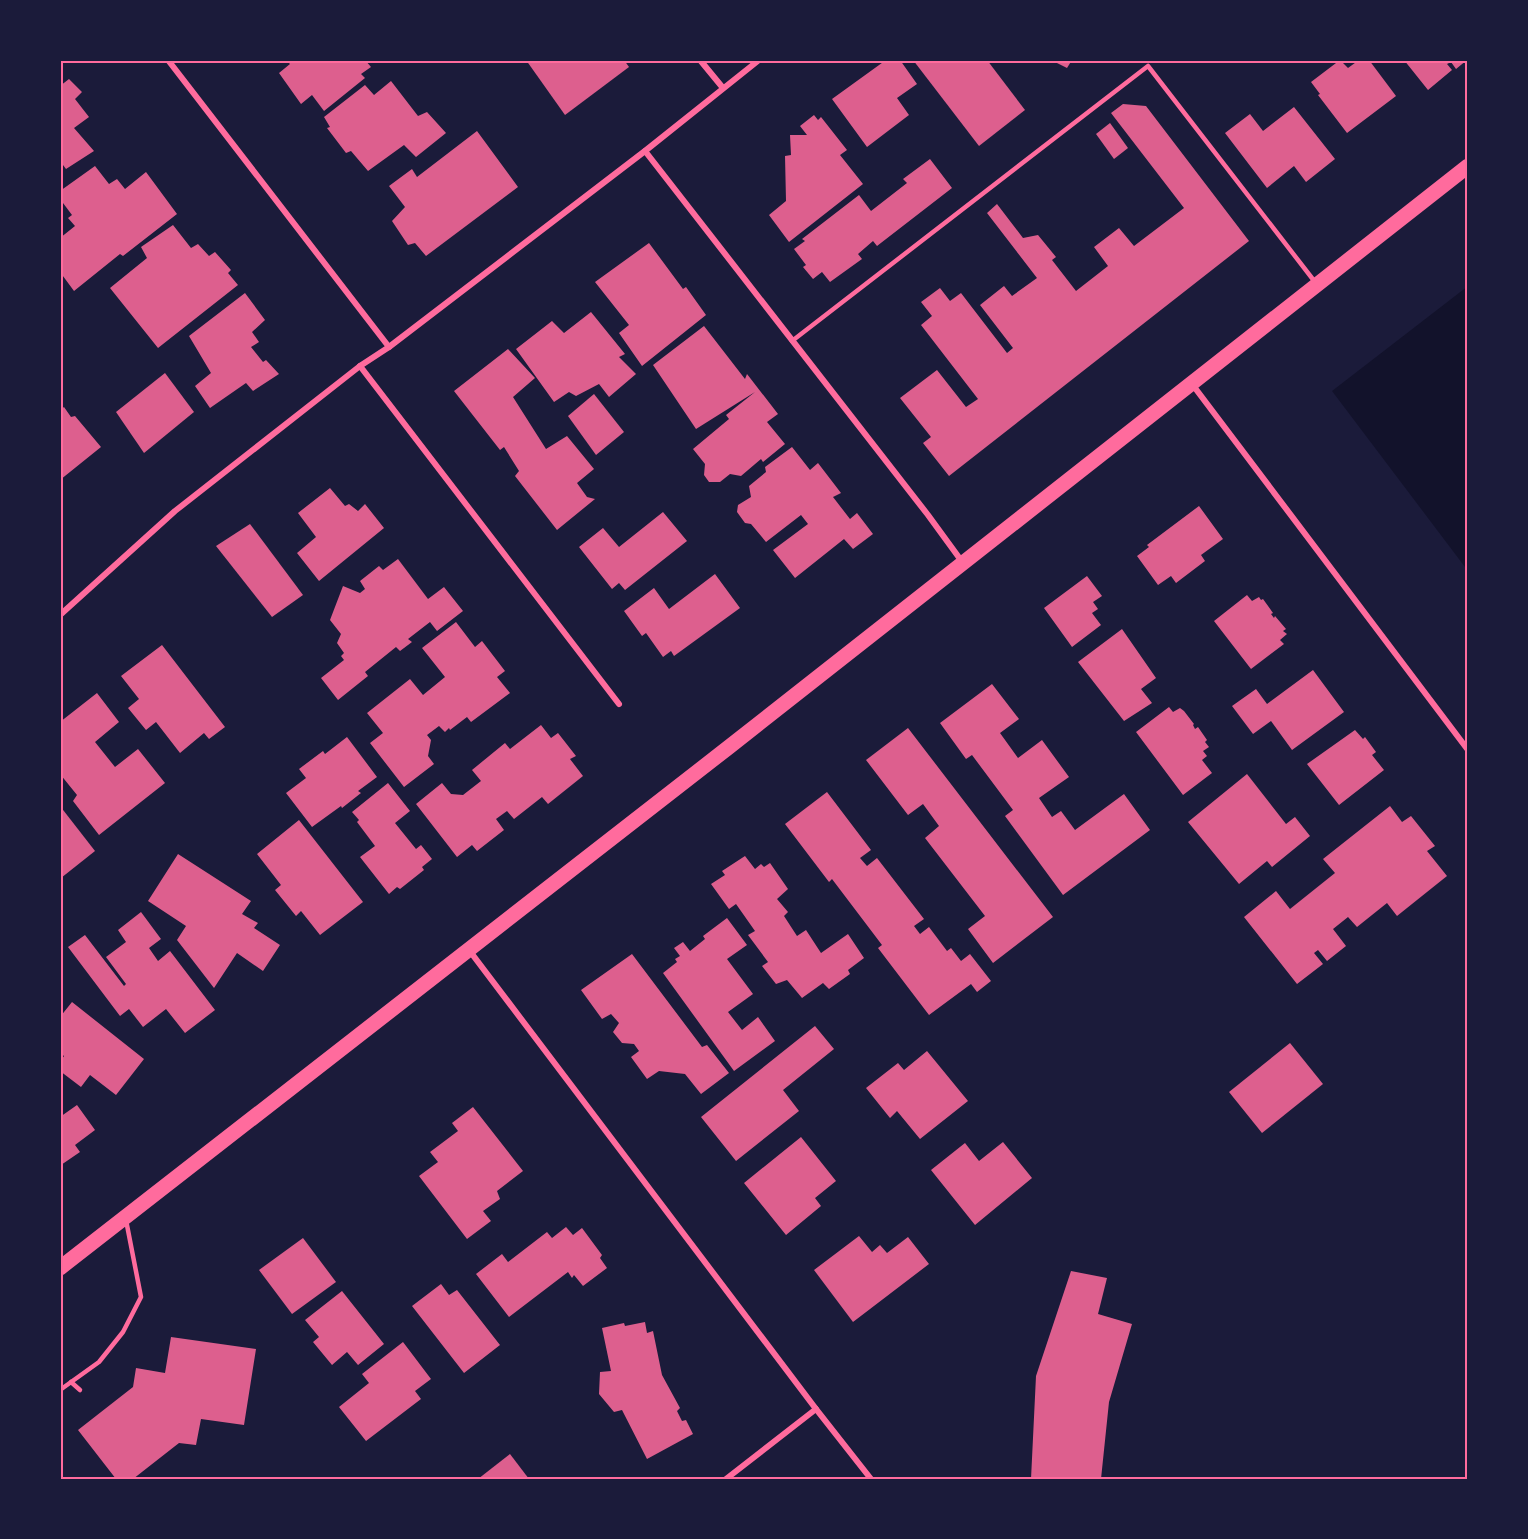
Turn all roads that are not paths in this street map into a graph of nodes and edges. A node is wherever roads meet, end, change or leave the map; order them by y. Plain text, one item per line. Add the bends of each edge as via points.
1 (168, 60) edge
2 (700, 60) edge
3 (759, 60) edge
4 (723, 88) junction
5 (645, 151) junction
6 (1468, 166) edge
7 (1316, 284) junction
8 (792, 341) junction
9 (388, 347) junction
10 (360, 366) junction
11 (1192, 384) junction
12 (963, 563) junction
13 (60, 615) edge
14 (619, 704) dead end
15 (1468, 750) edge
16 (469, 950) junction
17 (126, 1217) junction
18 (60, 1268) edge
19 (71, 1382) junction
20 (60, 1390) edge
21 (80, 1390) dead end
22 (816, 1409) junction
23 (726, 1479) edge
24 (871, 1479) edge

1 - 9 street
2 - 4 street
3 - 4 street
4 - 5 street
5 - 8 street
5 - 9 street
6 - 7 main road
7 - 8 lane via 1148,66
7 - 11 main road
8 - 12 street
9 - 10 street
10 - 13 street via 175,511
10 - 14 street
11 - 12 main road
11 - 15 street
12 - 16 main road
16 - 17 main road
16 - 22 street
17 - 18 main road
17 - 19 lane via 141,1298 123,1332 99,1362
19 - 20 lane
19 - 21 lane
22 - 23 street
22 - 24 street

